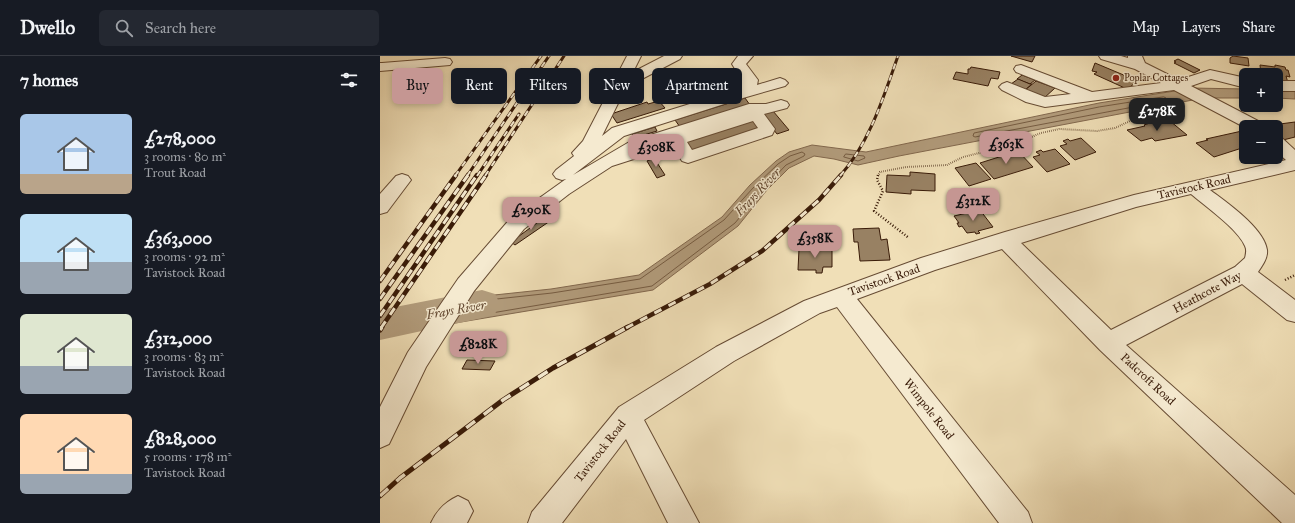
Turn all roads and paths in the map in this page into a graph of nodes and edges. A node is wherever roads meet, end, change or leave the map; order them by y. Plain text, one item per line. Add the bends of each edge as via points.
1 (393, 56) edge
2 (634, 56) edge
3 (676, 56) edge
4 (746, 56) edge
5 (1106, 56) edge
6 (1138, 61) edge
7 (445, 62) dead end
8 (381, 68) edge
9 (632, 68) edge
10 (742, 68) edge
11 (742, 68) edge
12 (1021, 69) dead end
13 (644, 71) edge
14 (644, 76) edge
15 (650, 76) dead end
16 (1239, 81) edge
17 (780, 83) dead end
18 (1177, 86) junction
19 (1283, 86) edge
20 (1295, 86) edge
21 (1007, 87) dead end
22 (742, 92) edge
23 (742, 94) edge
24 (1091, 96) junction
25 (1203, 99) junction
26 (614, 104) edge
27 (709, 104) edge
28 (781, 105) dead end
29 (752, 111) junction
30 (1243, 120) edge
31 (1283, 148) edge
32 (1295, 159) edge
33 (606, 162) junction
34 (1295, 164) edge
35 (562, 174) junction
36 (402, 180) dead end
37 (1194, 187) junction
38 (380, 206) edge
39 (517, 224) junction
40 (909, 238) dead end
41 (1005, 239) junction
42 (1243, 273) junction
43 (841, 295) junction
44 (1295, 314) edge
45 (1108, 342) junction
46 (628, 416) junction
47 (380, 435) edge
48 (1295, 515) edge
49 (543, 523) edge
50 (684, 523) edge
51 (1017, 523) edge

1 - 8 street
2 - 9 street
3 - 13 street
4 - 11 street via 739,64
5 - 6 street
6 - 18 street
7 - 8 street
10 - 22 street via 750,84
12 - 24 street
14 - 15 street
16 - 18 street via 1210,74
17 - 23 street
18 - 24 street
18 - 25 street
19 - 20 street
21 - 24 street via 1041,102
25 - 30 street
25 - 40 path via 1162,106 1115,128 1097,131 1053,130 1012,145 963,157 947,165 906,167 880,172 877,180 883,191 874,211
26 - 35 street via 590,143
27 - 35 street via 618,132
28 - 29 street
29 - 33 street via 637,145
29 - 33 street via 767,128 766,131 688,157 679,144 664,144
31 - 32 street
33 - 39 street via 562,190
34 - 37 street, Tavistock Road
35 - 39 street
36 - 38 street
37 - 41 street, Tavistock Road via 1134,201
37 - 42 street, Heathcote Way via 1232,219 1253,242 1256,250 1255,260
39 - 47 street via 466,285 417,360
41 - 43 street, Tavistock Road
41 - 45 street, Padcroft Road
42 - 44 street
42 - 45 street, Heathcote Way
43 - 46 street, Tavistock Road via 812,307 725,354
43 - 51 street, Wimpole Road
45 - 48 street, Padcroft Road
46 - 49 street, Tavistock Road
46 - 50 street

